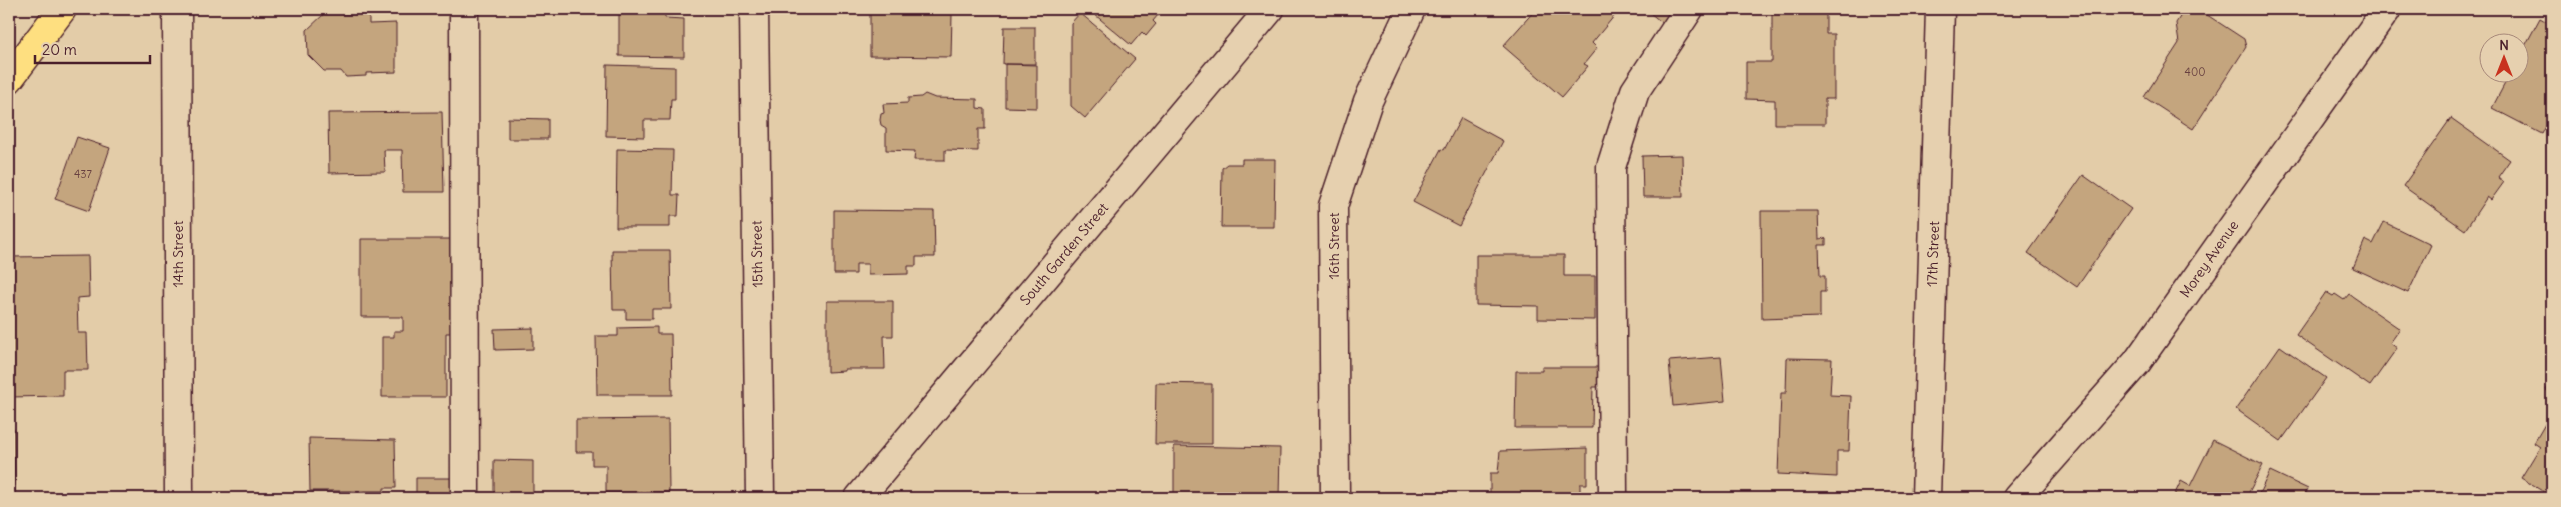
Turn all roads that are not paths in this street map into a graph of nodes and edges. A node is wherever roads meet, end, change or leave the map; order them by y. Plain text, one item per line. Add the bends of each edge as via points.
1 (62, 9) edge
2 (177, 9) edge
3 (464, 9) edge
4 (754, 9) edge
5 (1270, 9) edge
6 (1411, 9) edge
7 (1689, 9) edge
8 (1940, 9) edge
9 (2387, 9) edge
10 (9, 79) edge
11 (179, 498) edge
12 (465, 498) edge
13 (760, 498) edge
14 (859, 498) edge
15 (1335, 498) edge
16 (1613, 498) edge
17 (1926, 498) edge
18 (2017, 498) edge

1 - 10 main road
2 - 11 street, 14th Street
3 - 12 street
4 - 13 street, 15th Street
5 - 14 street, South Garden Street
6 - 15 street, 16th Street via 1368,100 1333,206
7 - 16 street via 1635,91 1610,167
8 - 17 street, 17th Street
9 - 18 street, Morey Avenue via 2137,362

